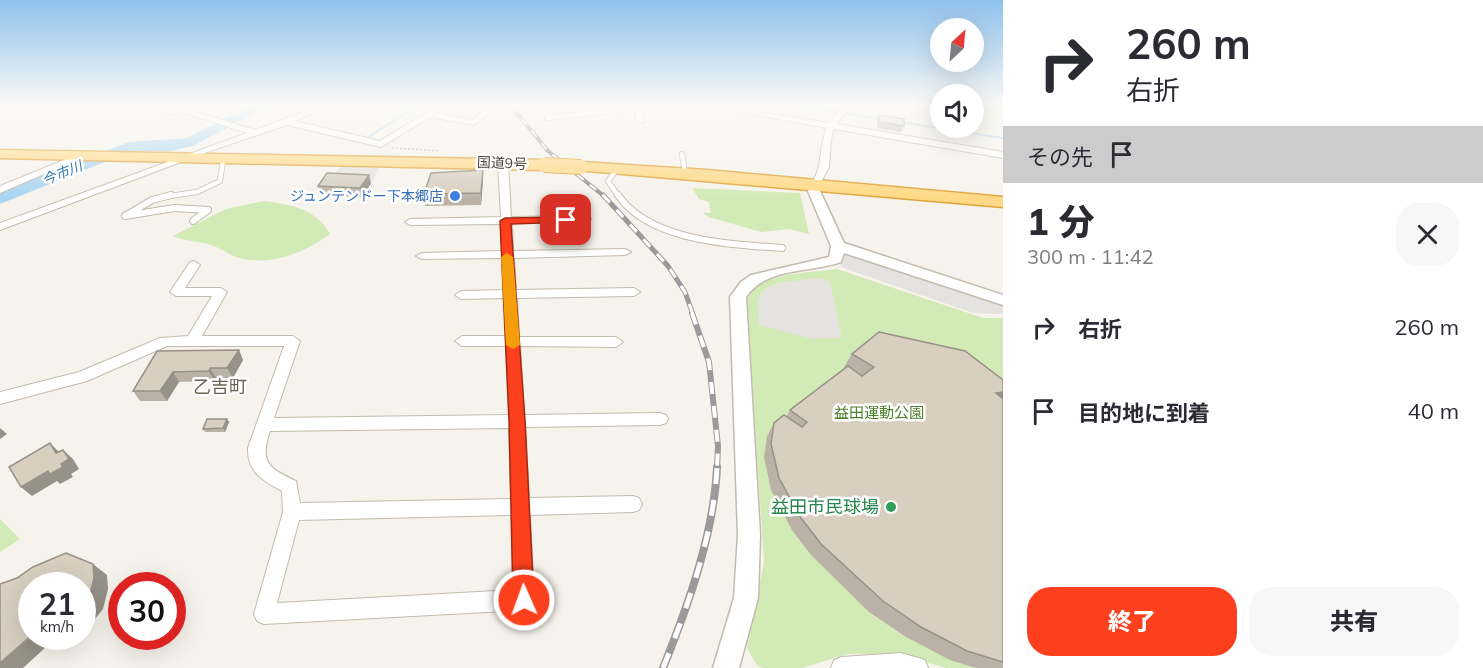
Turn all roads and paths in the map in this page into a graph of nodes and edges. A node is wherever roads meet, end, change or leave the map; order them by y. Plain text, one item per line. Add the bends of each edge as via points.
1 (246, 137) edge
2 (352, 137) edge
3 (392, 137) edge
4 (828, 137) edge
5 (890, 137) edge
6 (682, 153) dead end
7 (0, 154) edge
8 (86, 155) junction
9 (1003, 155) edge
10 (190, 156) junction
11 (221, 157) junction
12 (503, 163) junction
13 (618, 168) junction
14 (685, 173) junction
15 (816, 184) junction
16 (3, 187) edge
17 (1003, 202) edge
18 (586, 219) dead end
19 (193, 221) dead end
20 (505, 221) junction
21 (410, 222) dead end
22 (0, 227) edge
23 (838, 246) junction
24 (782, 248) dead end
25 (625, 252) dead end
26 (507, 255) junction
27 (422, 256) dead end
28 (194, 265) dead end
29 (634, 292) dead end
30 (461, 295) dead end
31 (510, 295) junction
32 (1003, 300) edge
33 (192, 341) junction
34 (462, 341) dead end
35 (513, 342) junction
36 (616, 342) dead end
37 (0, 398) edge
38 (660, 419) dead end
39 (517, 420) junction
40 (264, 425) junction
41 (633, 504) dead end
42 (520, 507) junction
43 (292, 512) junction
44 (726, 668) edge
45 (842, 668) edge
46 (917, 668) edge

1 - 10 street
2 - 3 street via 381,144
4 - 15 street via 825,170
5 - 9 street
6 - 14 lane
7 - 8 highway, 国道9号
8 - 10 highway, 国道9号
8 - 16 street
10 - 11 highway, 国道9号
10 - 22 street
11 - 12 highway, 国道9号
11 - 19 lane via 220,181 212,186 200,193 162,197 125,216 174,208 208,210
12 - 13 highway, 国道9号, bridge
12 - 20 street
13 - 14 highway, 国道9号
13 - 24 lane via 608,181 613,192 644,220 675,232 730,244
14 - 15 highway, 国道9号
15 - 17 highway, 国道9号
15 - 23 street via 814,191
18 - 20 street
20 - 21 street
20 - 26 street
23 - 32 street
23 - 44 street via 836,259 762,274 751,279 738,297 749,535 747,598
25 - 26 street
26 - 27 street
26 - 31 street
28 - 33 street via 177,292 221,292
29 - 31 street
30 - 31 street
31 - 35 street
33 - 37 street via 165,341 82,377
33 - 40 street via 293,341
34 - 35 street
35 - 36 street
35 - 39 street
38 - 39 street
39 - 40 street
39 - 42 street
40 - 43 street via 254,450 257,465 266,476 290,487
41 - 42 street
42 - 43 street
42 - 43 street via 524,600 264,614
45 - 46 street via 901,664

